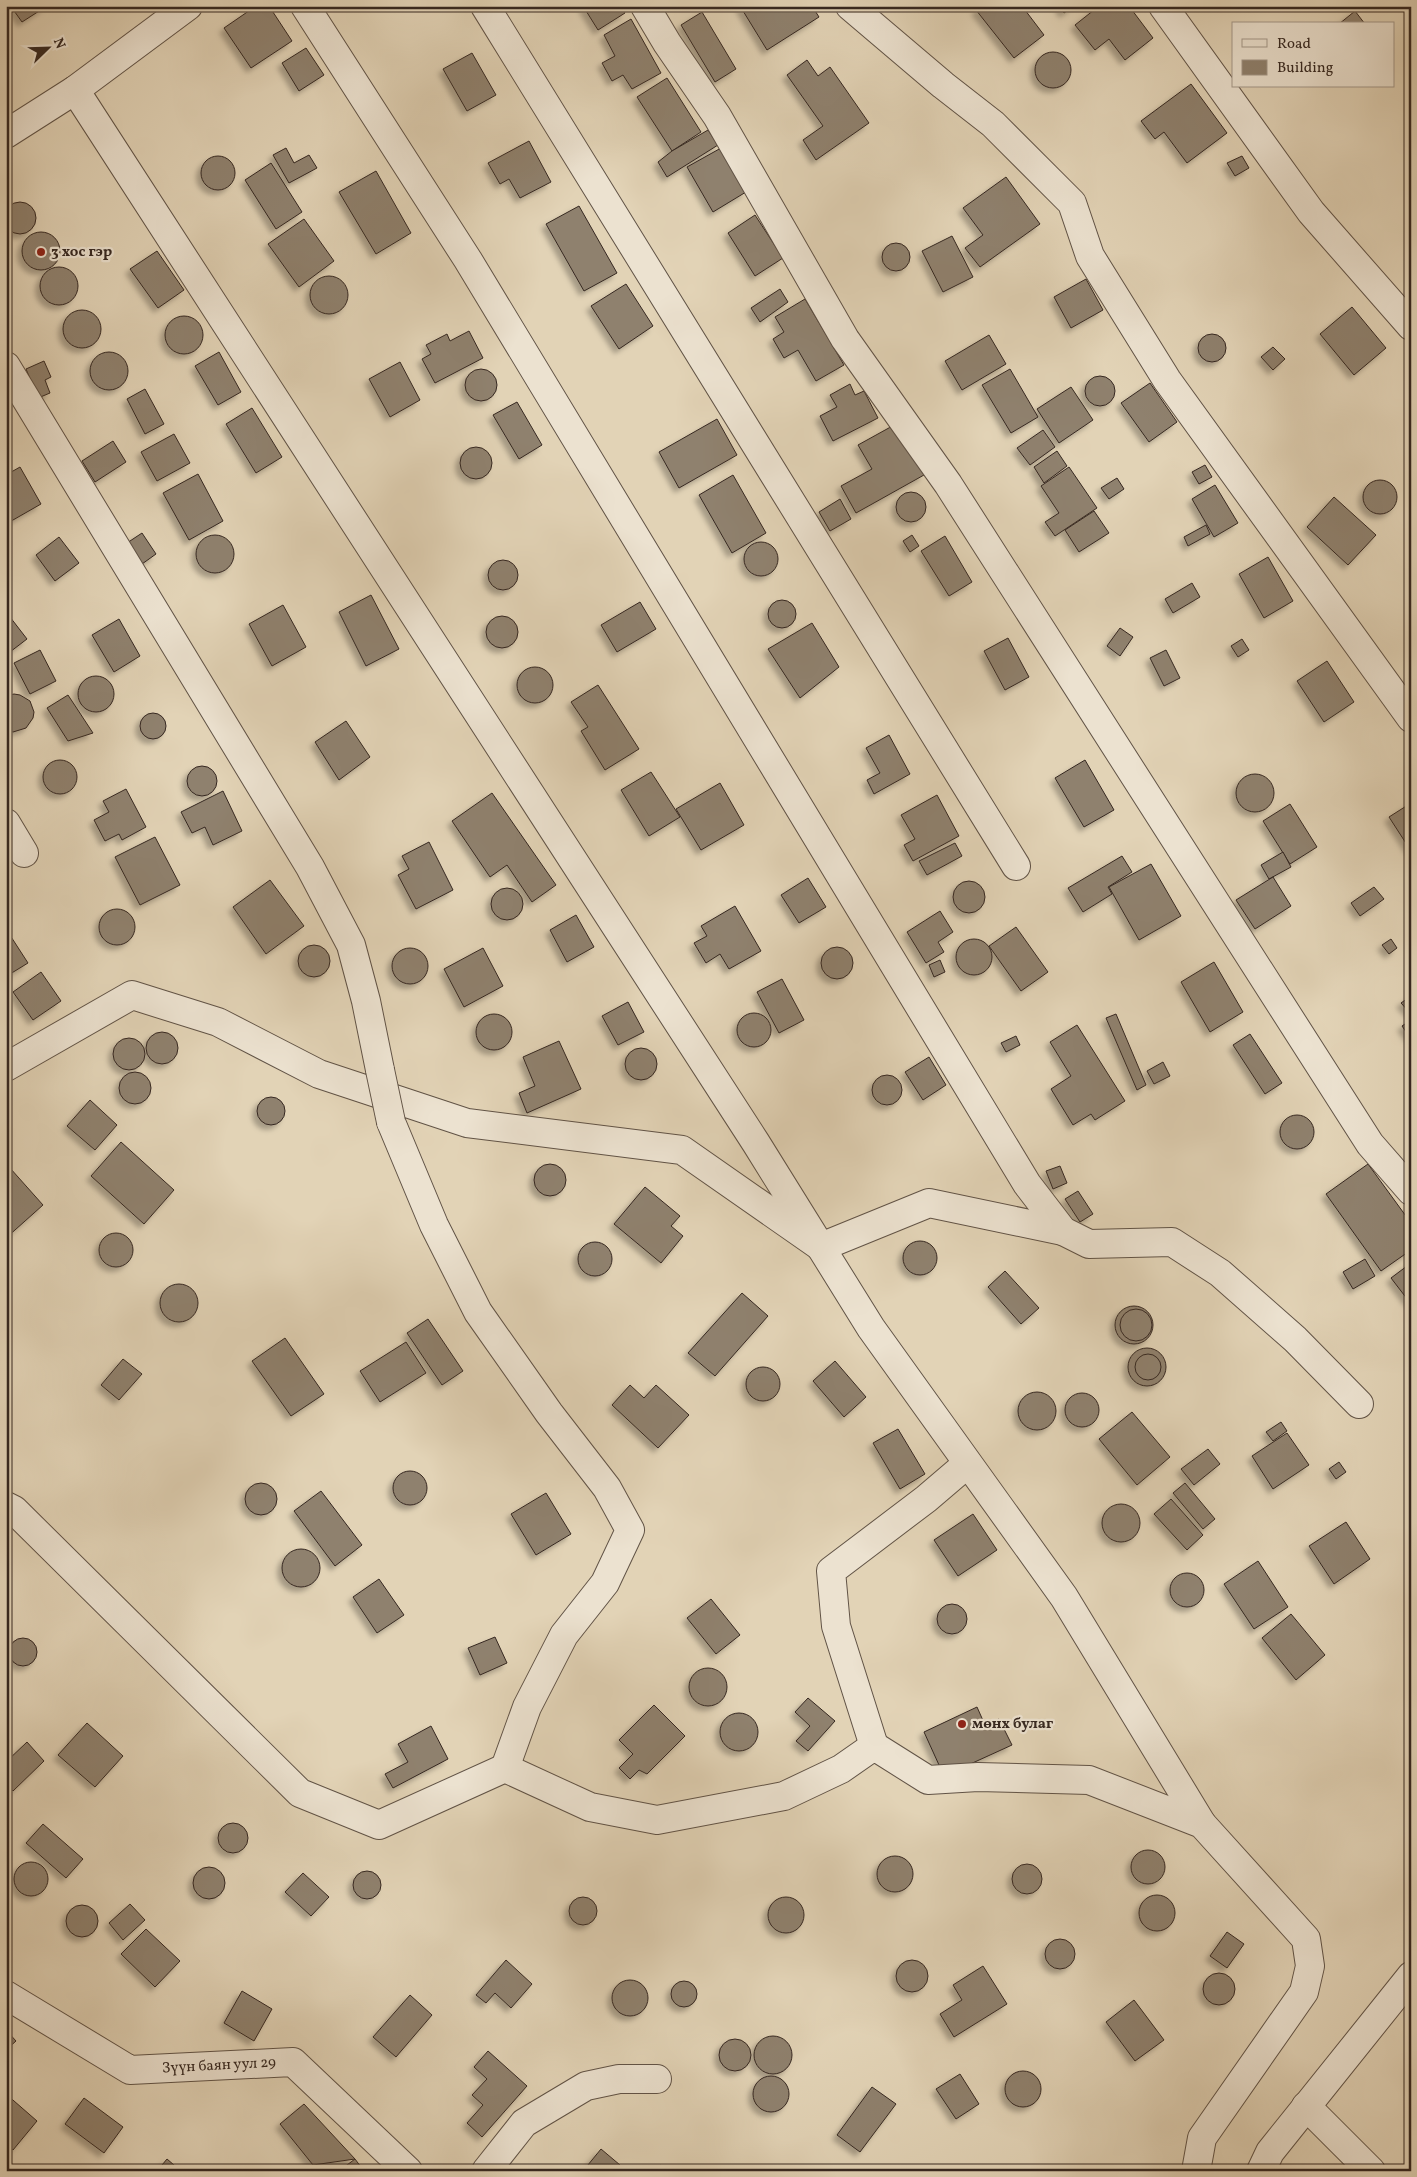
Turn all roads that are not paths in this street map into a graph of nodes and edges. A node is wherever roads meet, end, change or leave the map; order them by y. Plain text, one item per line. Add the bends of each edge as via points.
1 (188, 6) edge
2 (305, 6) edge
3 (485, 6) edge
4 (645, 6) edge
5 (850, 6) edge
6 (1163, 6) edge
7 (75, 90) junction
8 (6, 134) edge
9 (1411, 326) edge
10 (6, 366) edge
11 (1411, 718) edge
12 (6, 823) edge
13 (24, 853) dead end
14 (1016, 866) dead end
15 (6, 1067) edge
16 (1411, 1191) edge
17 (1063, 1231) junction
18 (821, 1247) junction
19 (1359, 1404) dead end
20 (967, 1464) junction
21 (6, 1506) edge
22 (874, 1746) junction
23 (505, 1768) junction
24 (1202, 1824) junction
25 (1411, 1976) edge
26 (6, 1995) edge
27 (658, 2078) dead end
28 (1306, 2106) junction
29 (408, 2171) edge
30 (486, 2171) edge
31 (1196, 2171) edge
32 (1261, 2171) edge
33 (1371, 2171) edge

1 - 7 street
2 - 17 street via 468,260 1027,1184
3 - 14 street
4 - 16 street via 717,116 845,339 948,484 1370,1144
5 - 11 street via 993,124 1072,204 1090,256 1167,380
6 - 9 street via 1311,212
7 - 8 street
7 - 18 street
10 - 23 street, bridge via 310,867 351,945 366,1001 390,1122 434,1225 478,1312 607,1488 630,1530 605,1583 564,1635 527,1707
12 - 13 street
15 - 18 street via 132,995 218,1022 318,1074 467,1123 682,1150
17 - 18 street via 928,1203
17 - 19 street via 1089,1244 1172,1242 1220,1272 1295,1339
18 - 20 street via 871,1328
20 - 22 street via 832,1571 836,1626
20 - 24 street via 1064,1597
21 - 23 street via 14,1510 300,1793 379,1825
22 - 23 street via 841,1769 784,1796 657,1820 590,1807
22 - 24 street via 928,1780 978,1777 1089,1780
24 - 31 street via 1306,1939 1310,1966 1304,1992 1202,2138
25 - 28 street
26 - 29 street, Зүүн баян уул 29 via 130,2070 293,2062
27 - 30 street via 619,2079 586,2086 524,2122
28 - 32 street via 1270,2152
28 - 33 street

